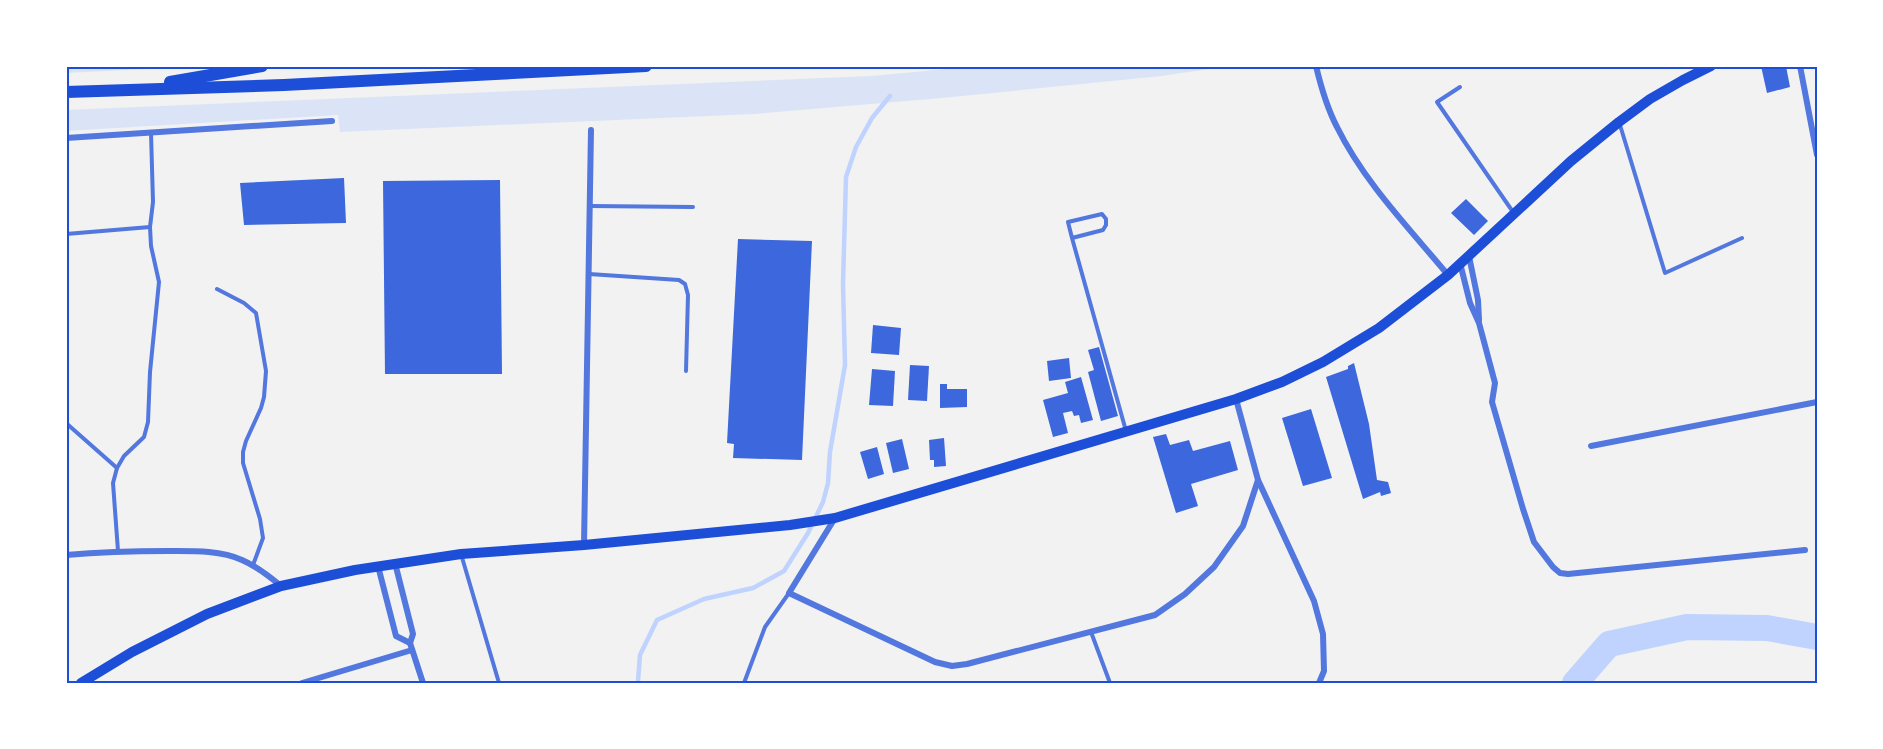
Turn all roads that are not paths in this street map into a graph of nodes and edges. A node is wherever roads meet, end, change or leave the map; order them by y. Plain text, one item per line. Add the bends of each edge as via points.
1 (262, 66) edge
2 (646, 66) edge
3 (1316, 66) edge
4 (1711, 66) edge
5 (1800, 66) edge
6 (1460, 87) dead end
7 (128, 89) junction
8 (66, 92) edge
9 (332, 121) dead end
10 (1619, 122) junction
11 (591, 130) dead end
12 (152, 132) junction
13 (66, 138) edge
14 (1817, 155) edge
15 (589, 206) junction
16 (693, 207) dead end
17 (1513, 213) junction
18 (150, 227) junction
19 (66, 234) edge
20 (1072, 238) junction
21 (1742, 238) dead end
22 (1464, 259) junction
23 (588, 274) junction
24 (1448, 275) junction
25 (217, 289) dead end
26 (1479, 323) junction
27 (686, 371) dead end
28 (1236, 399) junction
29 (1817, 402) edge
30 (66, 423) edge
31 (1127, 432) junction
32 (1591, 446) dead end
33 (117, 468) junction
34 (1258, 480) junction
35 (830, 519) junction
36 (584, 545) junction
37 (1805, 550) dead end
38 (118, 551) junction
39 (461, 554) junction
40 (66, 555) edge
41 (395, 563) junction
42 (253, 566) junction
43 (378, 566) junction
44 (281, 586) junction
45 (789, 593) junction
46 (1091, 631) junction
47 (411, 646) junction
48 (81, 683) edge
49 (302, 683) edge
50 (423, 683) edge
51 (499, 683) edge
52 (744, 683) edge
53 (1110, 683) edge
54 (1319, 683) edge

1 - 7 highway
2 - 7 highway
3 - 24 street via 1337,128 1369,179
4 - 10 main road via 1658,94
5 - 14 street
6 - 17 lane via 1437,102
7 - 8 highway
9 - 12 street
10 - 17 main road
10 - 21 lane via 1665,273
11 - 15 street
12 - 13 street
12 - 18 lane
15 - 16 lane
15 - 23 street
17 - 22 main road
18 - 19 lane
18 - 33 lane via 159,282 148,422 144,437
20 - 20 lane via 1103,230 1106,219 1102,214 1068,222
20 - 31 lane
22 - 24 main road
22 - 26 street via 1470,303
22 - 26 street via 1478,300
23 - 27 lane via 678,280 685,284
23 - 36 street
24 - 28 main road via 1351,346 1282,382
25 - 42 lane via 256,313 266,371 261,408 243,452 263,538
26 - 37 street via 1495,383 1492,402 1523,509 1534,542 1560,573
28 - 31 main road
28 - 34 street
29 - 32 street
30 - 33 lane
31 - 35 main road
33 - 38 lane via 113,493
34 - 46 street via 1243,526 1214,567 1185,594 1155,615
34 - 54 street via 1314,601 1323,634 1324,671
35 - 36 main road
35 - 45 street
36 - 39 main road
38 - 40 street
38 - 42 street via 223,554
39 - 41 main road
39 - 51 lane
41 - 43 main road
41 - 47 street via 413,634
42 - 44 street
43 - 44 main road
43 - 47 street via 396,636
44 - 48 main road via 207,614
45 - 46 street via 935,662 952,666
45 - 52 lane via 765,627
46 - 53 lane
47 - 49 street
47 - 50 street

